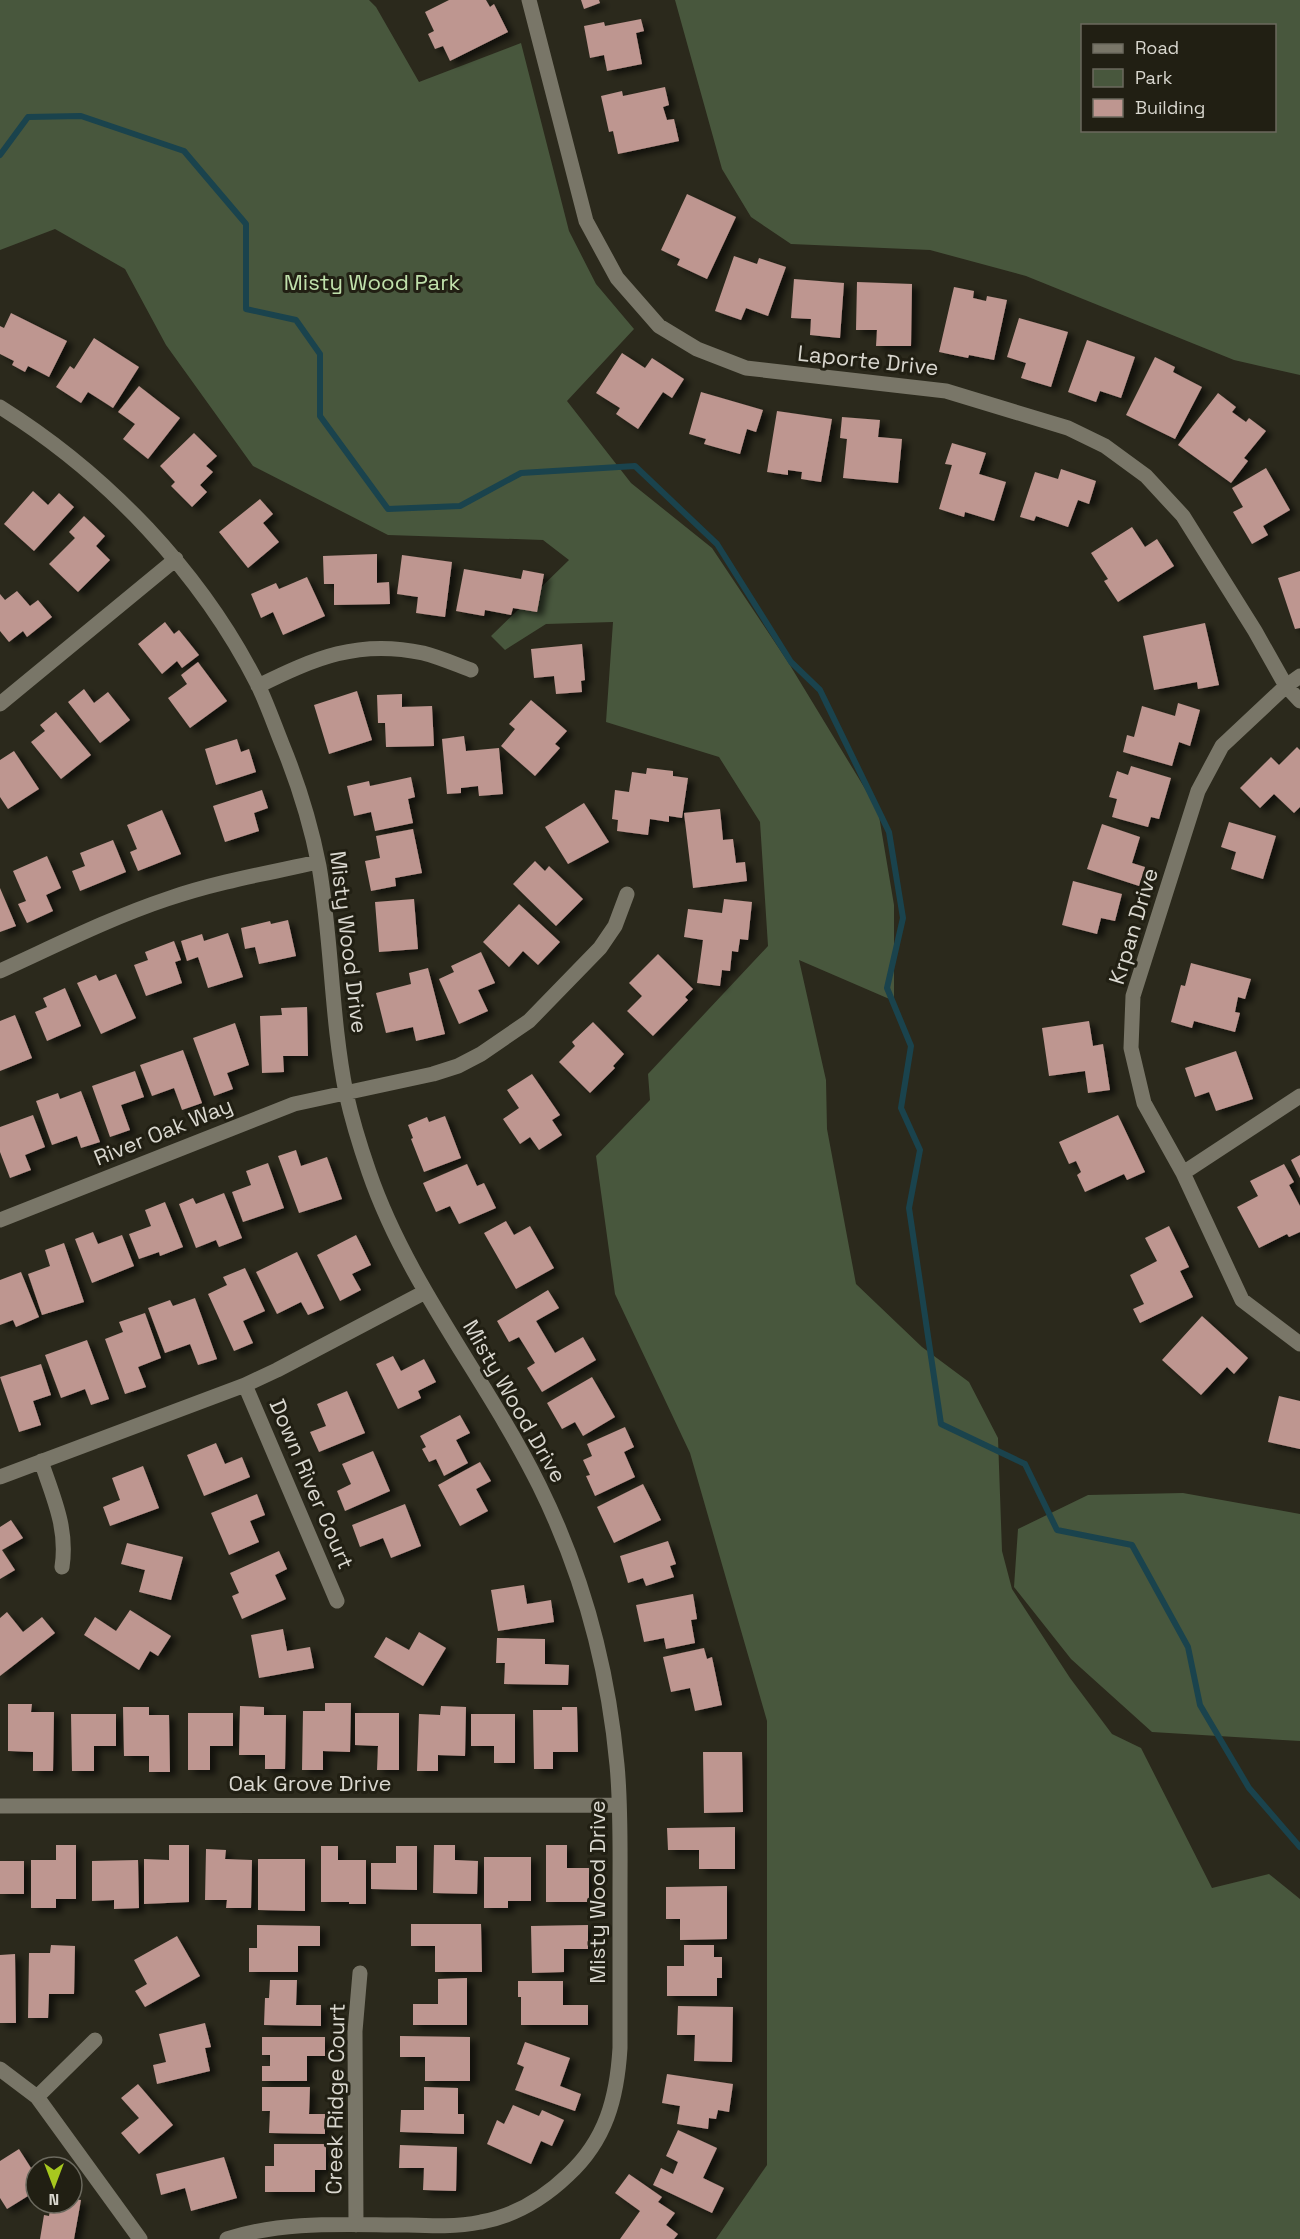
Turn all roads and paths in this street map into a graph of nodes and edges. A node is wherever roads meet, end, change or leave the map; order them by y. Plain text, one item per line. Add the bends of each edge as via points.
1 (529, 0) edge
2 (0, 407) edge
3 (176, 560) junction
4 (471, 670) dead end
5 (1300, 676) edge
6 (258, 686) junction
7 (1286, 686) junction
8 (1300, 701) edge
9 (0, 704) edge
10 (318, 862) junction
11 (627, 894) dead end
12 (0, 971) edge
13 (346, 1093) junction
14 (1300, 1096) edge
15 (1183, 1173) junction
16 (0, 1220) edge
17 (425, 1292) junction
18 (1300, 1344) edge
19 (244, 1385) junction
20 (41, 1461) junction
21 (0, 1477) edge
22 (62, 1567) dead end
23 (338, 1601) dead end
24 (619, 1805) junction
25 (0, 1806) edge
26 (360, 1973) dead end
27 (95, 2040) dead end
28 (0, 2069) edge
29 (37, 2097) junction
30 (356, 2225) junction
31 (140, 2239) edge
32 (227, 2239) edge

1 - 7 street, Laporte Drive via 585,221 617,278 659,326 697,349 746,368 946,391 1068,428 1106,446 1146,476 1183,516
2 - 3 street, Misty Wood Drive via 60,448 114,494
3 - 6 street, Misty Wood Drive
3 - 9 street
4 - 6 street via 424,653 364,649 304,663
5 - 7 street, Krpan Drive
6 - 10 street, Misty Wood Drive via 298,788
7 - 8 street, Laporte Drive
7 - 15 street, Krpan Drive via 1222,746 1198,791 1133,996 1131,1047 1144,1103
10 - 12 street via 167,899
10 - 13 street, Misty Wood Drive
11 - 13 street, River Oak Way via 615,926 600,948 505,1039 458,1066
13 - 16 street, River Oak Way via 294,1104
13 - 17 street, Misty Wood Drive via 356,1133 389,1223
14 - 15 street
15 - 18 street, Krpan Drive via 1242,1300
17 - 19 street
17 - 24 street, Misty Wood Drive via 513,1437 563,1538 593,1629 607,1690
19 - 20 street
19 - 23 street, Down River Court
20 - 21 street
20 - 22 street via 63,1525
24 - 25 street, Oak Grove Drive
24 - 30 street, Misty Wood Drive via 618,2077 610,2111 590,2151 556,2187 512,2213 452,2226
26 - 30 street, Creek Ridge Court via 355,2031
27 - 29 street
28 - 29 street
29 - 31 street
30 - 32 street, Misty Wood Drive via 271,2228

